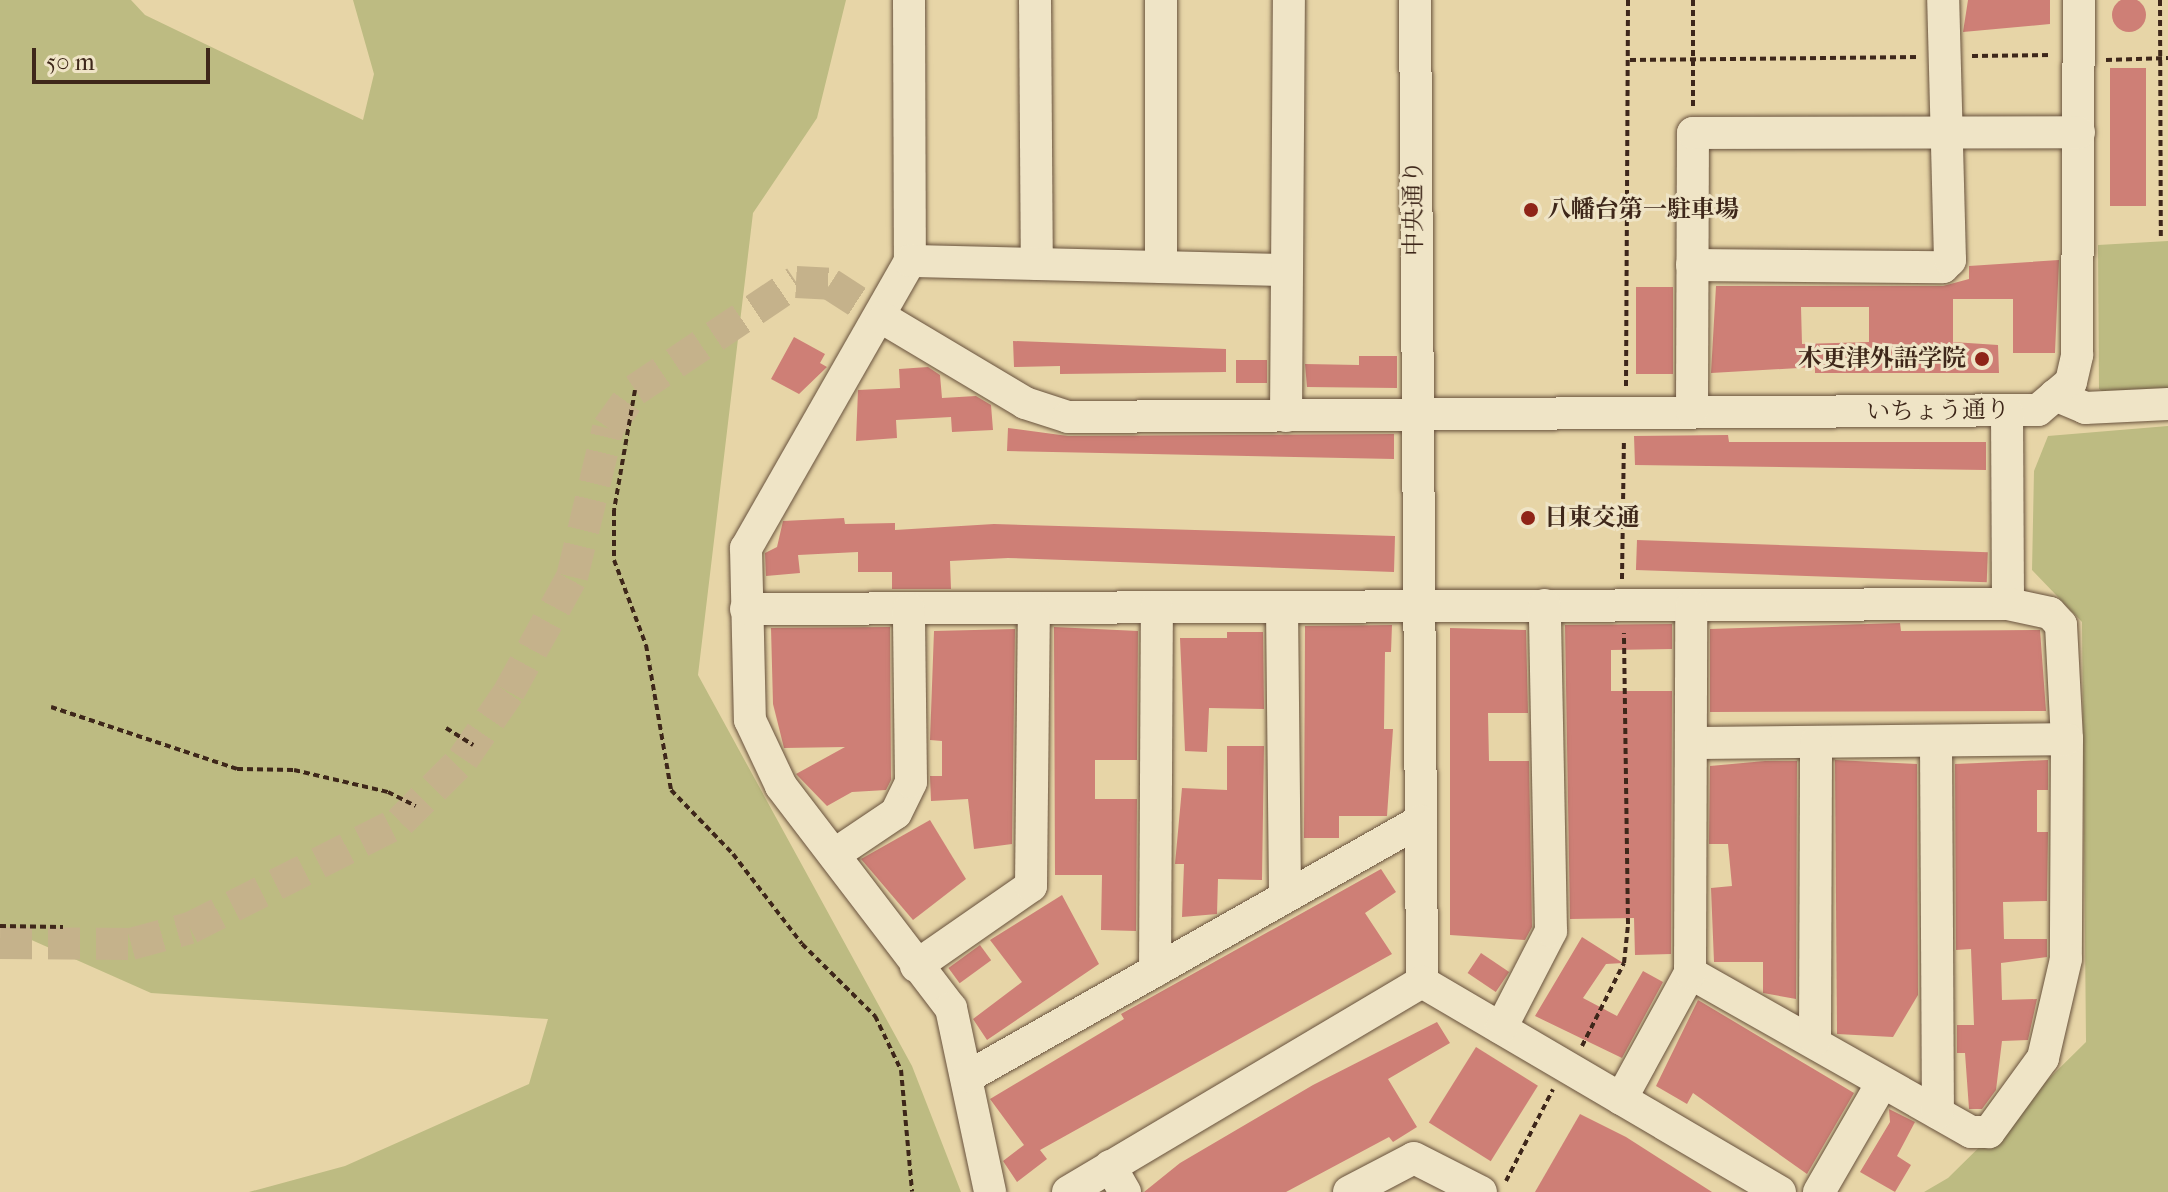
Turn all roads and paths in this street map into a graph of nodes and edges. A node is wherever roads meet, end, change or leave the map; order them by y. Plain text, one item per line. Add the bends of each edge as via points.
1 (909, 0) edge
2 (1035, 0) edge
3 (1161, 0) edge
4 (1289, 0) edge
5 (1415, 0) edge
6 (1628, 0) edge
7 (1693, 0) edge
8 (1943, 0) edge
9 (2079, 0) edge
10 (2160, 0) edge
11 (1945, 56) junction
12 (2092, 57) junction
13 (2168, 58) edge
14 (1693, 59) junction
15 (1630, 60) junction
16 (2079, 132) junction
17 (1693, 133) junction
18 (1947, 134) junction
19 (2161, 238) dead end
20 (910, 261) junction
21 (1037, 264) junction
22 (1692, 265) junction
23 (1161, 267) junction
24 (1286, 270) junction
25 (881, 317) junction
26 (635, 390) dead end
27 (2055, 395) junction
28 (1626, 396) dead end
29 (2168, 404) edge
30 (1692, 411) junction
31 (2007, 411) junction
32 (1413, 415) junction
33 (1286, 416) junction
34 (1624, 432) dead end
35 (2008, 604) junction
36 (1545, 605) junction
37 (1415, 606) junction
38 (1157, 607) junction
39 (1282, 607) junction
40 (1691, 607) junction
41 (1034, 608) junction
42 (746, 609) junction
43 (909, 609) junction
44 (1623, 618) junction
45 (51, 707) dead end
46 (446, 728) dead end
47 (2067, 739) junction
48 (1816, 742) junction
49 (1936, 742) junction
50 (1691, 743) junction
51 (473, 745) dead end
52 (416, 806) dead end
53 (1420, 821) junction
54 (835, 854) junction
55 (1285, 897) junction
56 (0, 926) edge
57 (63, 927) dead end
58 (916, 966) junction
59 (1155, 971) junction
60 (1690, 973) junction
61 (1422, 982) junction
62 (1501, 1028) junction
63 (1815, 1040) junction
64 (1568, 1068) junction
65 (969, 1076) junction
66 (1882, 1083) junction
67 (1621, 1099) junction
68 (1938, 1113) junction
69 (1118, 1179) edge
70 (912, 1192) edge
71 (990, 1192) edge
72 (1068, 1192) edge
73 (1349, 1192) edge
74 (1481, 1192) edge
75 (1501, 1192) edge
76 (1780, 1192) edge
77 (1819, 1192) edge

1 - 20 street
2 - 21 street
3 - 23 street
4 - 24 street
5 - 32 street, 中央通り
6 - 15 path
7 - 14 path
8 - 11 street
9 - 12 street
10 - 19 path
11 - 12 path
11 - 14 path
11 - 18 street
12 - 13 path
12 - 16 street
14 - 15 path
14 - 17 path
15 - 28 path
16 - 18 street
16 - 27 street via 2077,355 2071,382
17 - 18 street
17 - 22 street
18 - 22 street via 1950,260 1943,267
20 - 21 street
20 - 25 street
21 - 23 street
22 - 30 street
23 - 24 street
24 - 33 street
25 - 33 street, いちょう通り via 1048,414
25 - 42 street via 746,548
26 - 70 path via 614,510 614,560 646,645 671,790 733,854 802,944 875,1016 901,1070
27 - 29 street via 2085,408
27 - 31 street, いちょう通り via 2038,410
30 - 31 street, いちょう通り
30 - 32 street, いちょう通り
31 - 35 street
32 - 33 street, いちょう通り
32 - 37 street, 中央通り
34 - 44 path
35 - 40 street
35 - 47 street via 2034,604 2061,625
36 - 37 street
36 - 44 street
36 - 62 street via 1551,931
37 - 39 street
37 - 53 street, 中央通り
38 - 39 street
38 - 41 street
38 - 59 street
39 - 55 street
40 - 44 street
40 - 50 street
41 - 43 street
41 - 58 street via 1031,886
42 - 43 street
42 - 54 street via 750,720 761,757
43 - 54 street via 911,782 896,813
44 - 64 path via 1624,963
45 - 52 path via 237,769 294,770 388,792
46 - 51 path
47 - 49 street
47 - 68 street via 2066,959 2043,1058 1989,1132 1971,1132
48 - 49 street
48 - 50 street
48 - 63 street
49 - 68 street
50 - 60 street
53 - 55 street
53 - 61 street, 中央通り
54 - 58 street
55 - 59 street
56 - 57 path
58 - 65 street via 951,1008
59 - 65 street
60 - 63 street
60 - 67 street
61 - 62 street
61 - 69 street
62 - 64 street
63 - 66 street
64 - 67 street
64 - 75 path
65 - 71 street
66 - 68 street
66 - 77 street
67 - 76 street
69 - 72 street
73 - 74 street via 1414,1158

